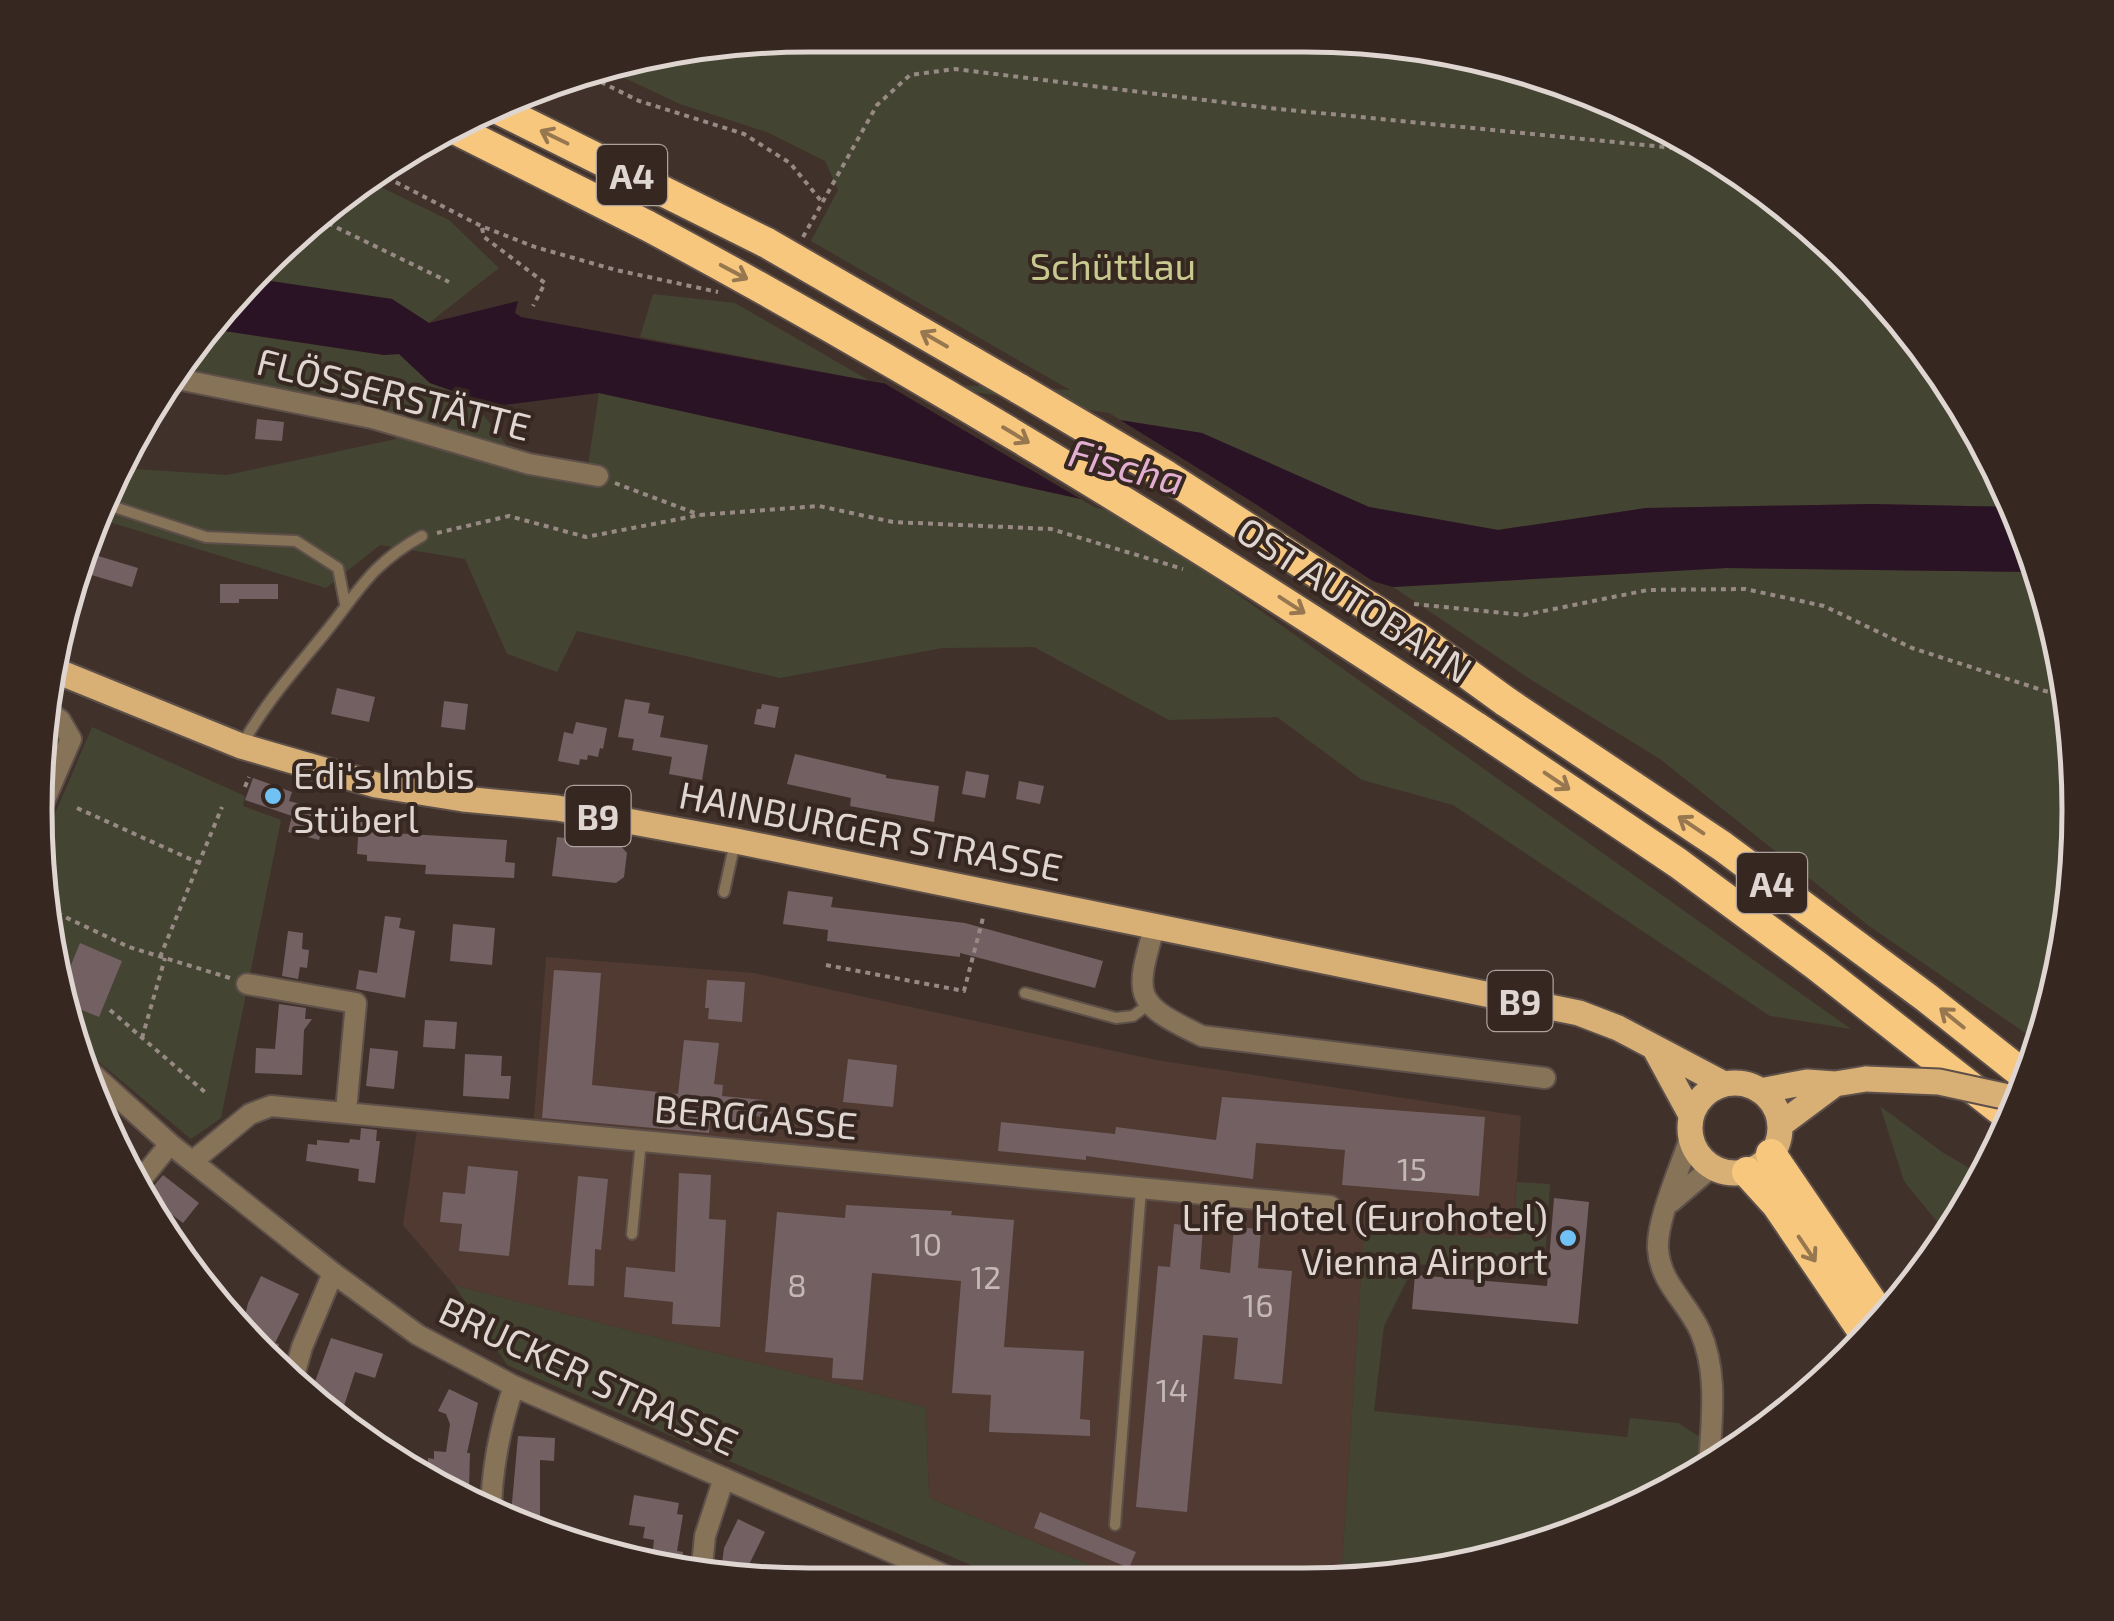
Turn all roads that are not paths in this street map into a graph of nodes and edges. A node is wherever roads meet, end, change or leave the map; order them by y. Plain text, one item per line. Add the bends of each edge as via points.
1 (510, 115) edge
2 (467, 135) edge
3 (186, 381) edge
4 (598, 476) road end
5 (116, 508) edge
6 (422, 536) road end
7 (345, 604) junction
8 (65, 675) edge
9 (58, 719) edge
10 (241, 746) junction
11 (53, 778) edge
12 (736, 840) junction
13 (724, 892) dead end
14 (1155, 925) junction
15 (247, 984) road end
16 (1025, 993) dead end
17 (1149, 1004) junction
18 (1654, 1047) junction
19 (2016, 1069) edge
20 (1545, 1078) dead end
21 (104, 1083) edge
22 (1724, 1084) junction
23 (1835, 1084) junction
24 (1760, 1090) junction
25 (2006, 1096) edge
26 (2000, 1110) edge
27 (346, 1112) junction
28 (1691, 1126) junction
29 (641, 1140) junction
30 (170, 1144) junction
31 (1766, 1150) junction
32 (194, 1162) junction
33 (1712, 1168) junction
34 (146, 1174) edge
35 (1141, 1188) junction
36 (1669, 1203) junction
37 (1330, 1206) dead end
38 (632, 1234) dead end
39 (333, 1274) junction
40 (1875, 1307) edge
41 (1858, 1326) edge
42 (297, 1366) edge
43 (514, 1386) junction
44 (1709, 1451) edge
45 (724, 1478) junction
46 (491, 1497) edge
47 (1115, 1525) dead end
48 (703, 1560) edge
49 (914, 1568) edge

19 -> 1 highway, OST AUTOBAHN / A4, bridge via 1722,846 1167,476 766,243
2 -> 26 highway, OST AUTOBAHN / A4, bridge via 751,281 1130,502 1678,863
3 - 4 street, FLÖSSERSTÄTTE via 372,418 529,464
5 - 7 lane via 206,537 296,541 338,568
6 - 7 lane via 390,554
7 - 10 lane
8 - 10 main road, HAINBURGER STRASSE / B9
9 - 11 street via 70,738
10 - 12 main road, HAINBURGER STRASSE / B9 via 376,785
12 - 13 lane
12 - 14 main road, HAINBURGER STRASSE / B9
14 - 17 street via 1140,976
14 - 18 main road, B9 via 1579,1013
15 - 27 street via 356,1003
16 - 17 lane via 1116,1018
17 - 20 street via 1202,1036
18 - 22 main road, B9
18 - 28 main road
21 - 30 street, BRUCKER STRASSE
22 - 24 main road, B9
22 - 28 main road via 1704,1095
23 - 24 main road, B9
23 - 25 main road, B9, bridge via 1939,1082
23 - 31 main road, B9
24 - 31 main road via 1774,1106
27 - 29 street, BERGGASSE
27 - 32 street, BERGGASSE via 271,1106 250,1114
28 - 33 main road via 1695,1150
28 - 36 street
29 - 35 street, BERGGASSE
29 - 38 lane
30 - 32 street, BRUCKER STRASSE
30 - 34 street
31 - 33 main road via 1724,1172
31 - 40 highway
31 -> 41 highway via 1777,1205
32 - 39 street, BRUCKER STRASSE
33 - 36 street
35 - 37 street, BERGGASSE
35 - 47 lane
36 - 44 street via 1658,1248 1663,1273 1710,1357
39 - 42 street
39 - 43 street, BRUCKER STRASSE via 418,1335
43 - 45 street, BRUCKER STRASSE
43 - 46 street
45 - 48 street
45 - 49 street, BRUCKER STRASSE

